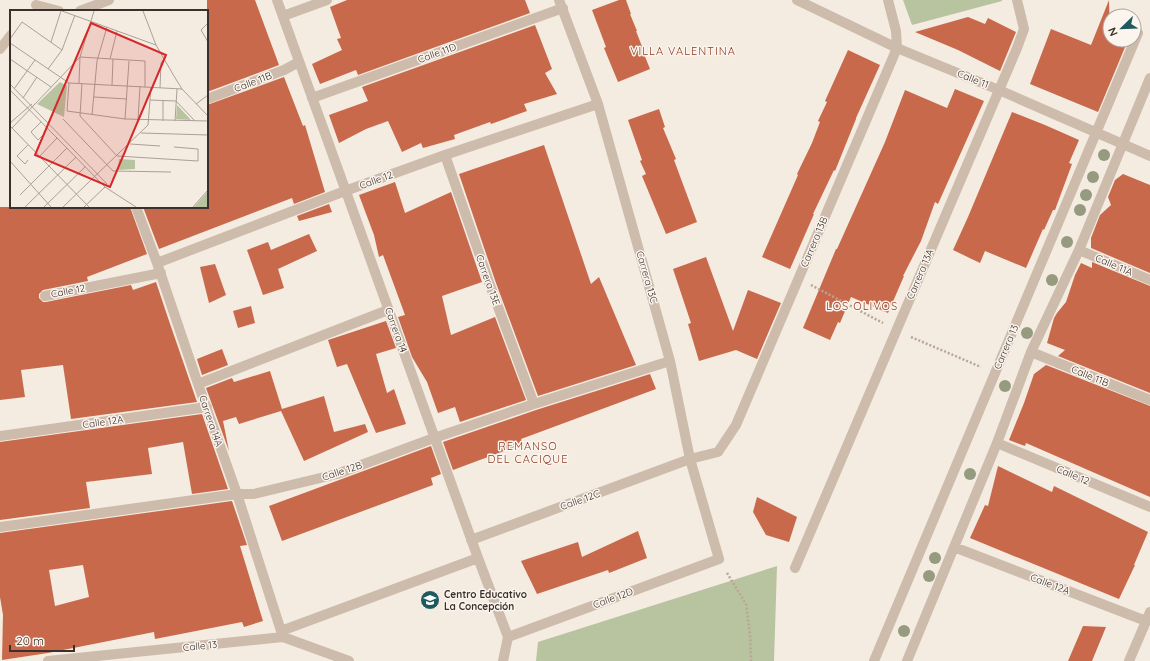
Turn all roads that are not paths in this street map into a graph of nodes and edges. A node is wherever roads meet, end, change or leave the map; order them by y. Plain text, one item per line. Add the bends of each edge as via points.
1 (109, 0) edge
2 (277, 0) edge
3 (327, 0) edge
4 (797, 0) edge
5 (888, 0) edge
6 (1017, 0) edge
7 (561, 4) edge
8 (35, 5) edge
9 (55, 10) edge
10 (83, 10) edge
11 (283, 16) junction
12 (10, 37) edge
13 (897, 48) junction
14 (1132, 48) edge
15 (0, 49) edge
16 (299, 62) junction
17 (1150, 78) edge
18 (999, 90) junction
19 (312, 98) junction
20 (208, 100) edge
21 (598, 104) junction
22 (1095, 133) junction
23 (1122, 144) junction
24 (445, 155) junction
25 (1150, 156) edge
26 (345, 191) junction
27 (136, 208) edge
28 (1079, 250) junction
29 (159, 268) junction
30 (1150, 280) edge
31 (45, 296) dead end
32 (388, 310) junction
33 (1031, 352) junction
34 (670, 361) junction
35 (198, 384) junction
36 (1150, 400) edge
37 (534, 404) junction
38 (207, 407) junction
39 (0, 436) edge
40 (434, 438) junction
41 (997, 443) junction
42 (690, 459) junction
43 (237, 494) junction
44 (1150, 507) edge
45 (0, 527) edge
46 (471, 540) junction
47 (954, 547) junction
48 (478, 558) junction
49 (718, 559) joint
50 (795, 568) dead end
51 (1148, 616) edge
52 (282, 634) junction
53 (508, 638) junction
54 (48, 661) edge
55 (349, 661) edge
56 (503, 661) edge
57 (874, 661) edge
58 (907, 661) edge
59 (1129, 661) edge

1 - 10 street
2 - 11 street, Carrera 14
3 - 11 street
4 - 13 street, Calle 11
5 - 13 street, Carrera 13B via 896,31
6 - 18 street, Carrera 13A via 1024,29
7 - 19 street, Calle 11D
7 - 21 street, Carrera 13C
8 - 9 street
11 - 16 street, Carrera 14
12 - 15 street
13 - 18 street, Calle 11
13 - 42 street, Carrera 13B via 736,425 718,452
14 - 22 street, Carrera 13
16 - 19 street, Carrera 14
16 - 20 street, Calle 11B
17 - 23 street
18 - 22 street, Calle 11
18 - 50 street, Carrera 13A
19 - 26 street, Carrera 14
21 - 24 street, Calle 12
21 - 34 street, Carrera 13C
22 - 23 street, Calle 11
22 - 57 street, Carrera 13
23 - 25 street, Calle 11
23 - 28 street
24 - 26 street, Calle 12
24 - 37 street, Carrera 13E
26 - 29 street, Calle 12
26 - 32 street, Carrera 14
27 - 29 street, Carrera 14A
28 - 30 street, Calle 11A
28 - 33 street
29 - 31 street, Calle 12
29 - 35 street, Carrera 14A
32 - 35 street
32 - 40 street, Carrera 14
33 - 36 street, Calle 11B
33 - 41 street
34 - 37 street, Calle 12B
34 - 42 street, Carrera 13C
35 - 38 street, Carrera 14A
37 - 40 street, Calle 12B
38 - 39 street, Calle 12A
38 - 43 street, Carrera 14A
40 - 43 street, Calle 12B via 337,474 254,494
40 - 46 street, Carrera 14
41 - 44 street, Calle 12
41 - 47 street
42 - 46 street, Calle 12C
42 - 49 street, Carrera 13C
43 - 45 street, Calle 12B
43 - 52 street, Carrera 14A
46 - 48 street, Carrera 14
47 - 51 street, Calle 12A
47 - 58 street
48 - 52 street
48 - 53 street, Carrera 14
49 - 53 street, Calle 12D
51 - 59 street
52 - 54 street, Calle 13
52 - 55 street, Calle 13
53 - 56 street

